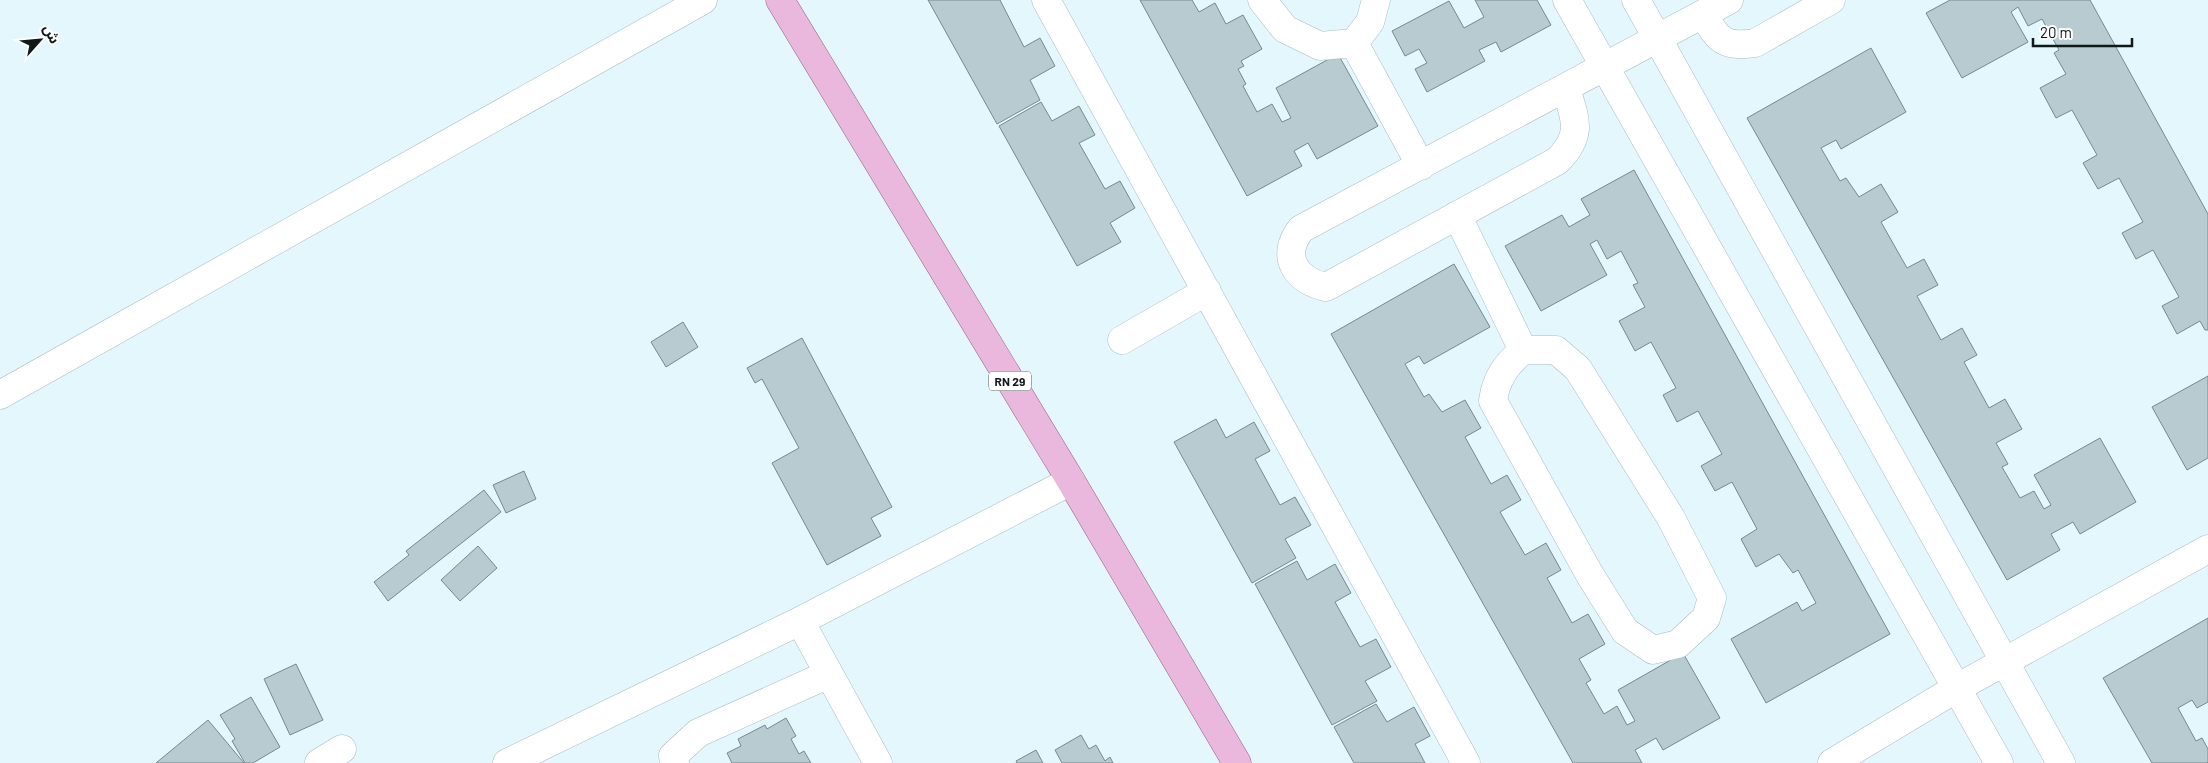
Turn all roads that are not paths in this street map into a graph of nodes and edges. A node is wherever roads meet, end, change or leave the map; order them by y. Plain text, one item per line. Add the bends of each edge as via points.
1 (703, 0) edge
2 (780, 0) edge
3 (1046, 0) edge
4 (1262, 0) edge
5 (1376, 0) edge
6 (1567, 0) edge
7 (1636, 0) edge
8 (1730, 0) edge
9 (1831, 0) edge
10 (1704, 14) junction
11 (1657, 40) junction
12 (1354, 42) junction
13 (1604, 68) junction
14 (1566, 89) junction
15 (1421, 166) junction
16 (1457, 215) junction
17 (1207, 291) junction
18 (1122, 340) dead end
19 (1523, 350) junction
20 (0, 395) edge
21 (1071, 482) junction
22 (2208, 549) edge
23 (800, 621) junction
24 (2004, 661) junction
25 (829, 674) junction
26 (1957, 688) junction
27 (342, 749) dead end
28 (319, 763) edge
29 (507, 763) edge
30 (675, 763) edge
31 (878, 763) edge
32 (1237, 763) edge
33 (1466, 763) edge
34 (1832, 763) edge
35 (1999, 763) edge
36 (2062, 763) edge

1 - 20 street
2 - 21 main road, RN 29
3 - 17 street
4 - 12 street via 1285,29 1320,46
5 - 12 street via 1370,22
6 - 13 street
7 - 11 street
8 - 10 street
9 - 10 street via 1755,42 1741,45 1725,42 1712,32
10 - 11 street
11 - 13 street
11 - 24 street
12 - 15 street
13 - 14 street
13 - 26 street
14 - 15 street
14 - 16 street via 1575,118 1576,134 1570,149 1558,161
15 - 16 street via 1301,229 1294,238 1291,255 1296,271 1310,284 1326,287
16 - 19 street
17 - 18 street
17 - 33 street
19 - 19 street via 1556,350 1578,369 1671,518 1712,598 1706,618 1678,644 1653,650 1625,631 1497,408 1494,401 1496,383 1509,363
21 - 23 street
21 - 32 main road, RN 29
22 - 24 street
23 - 25 street
23 - 29 street
24 - 26 street
24 - 36 street
25 - 30 street via 698,733 673,756
25 - 31 street
26 - 34 street
26 - 35 street
27 - 28 street

